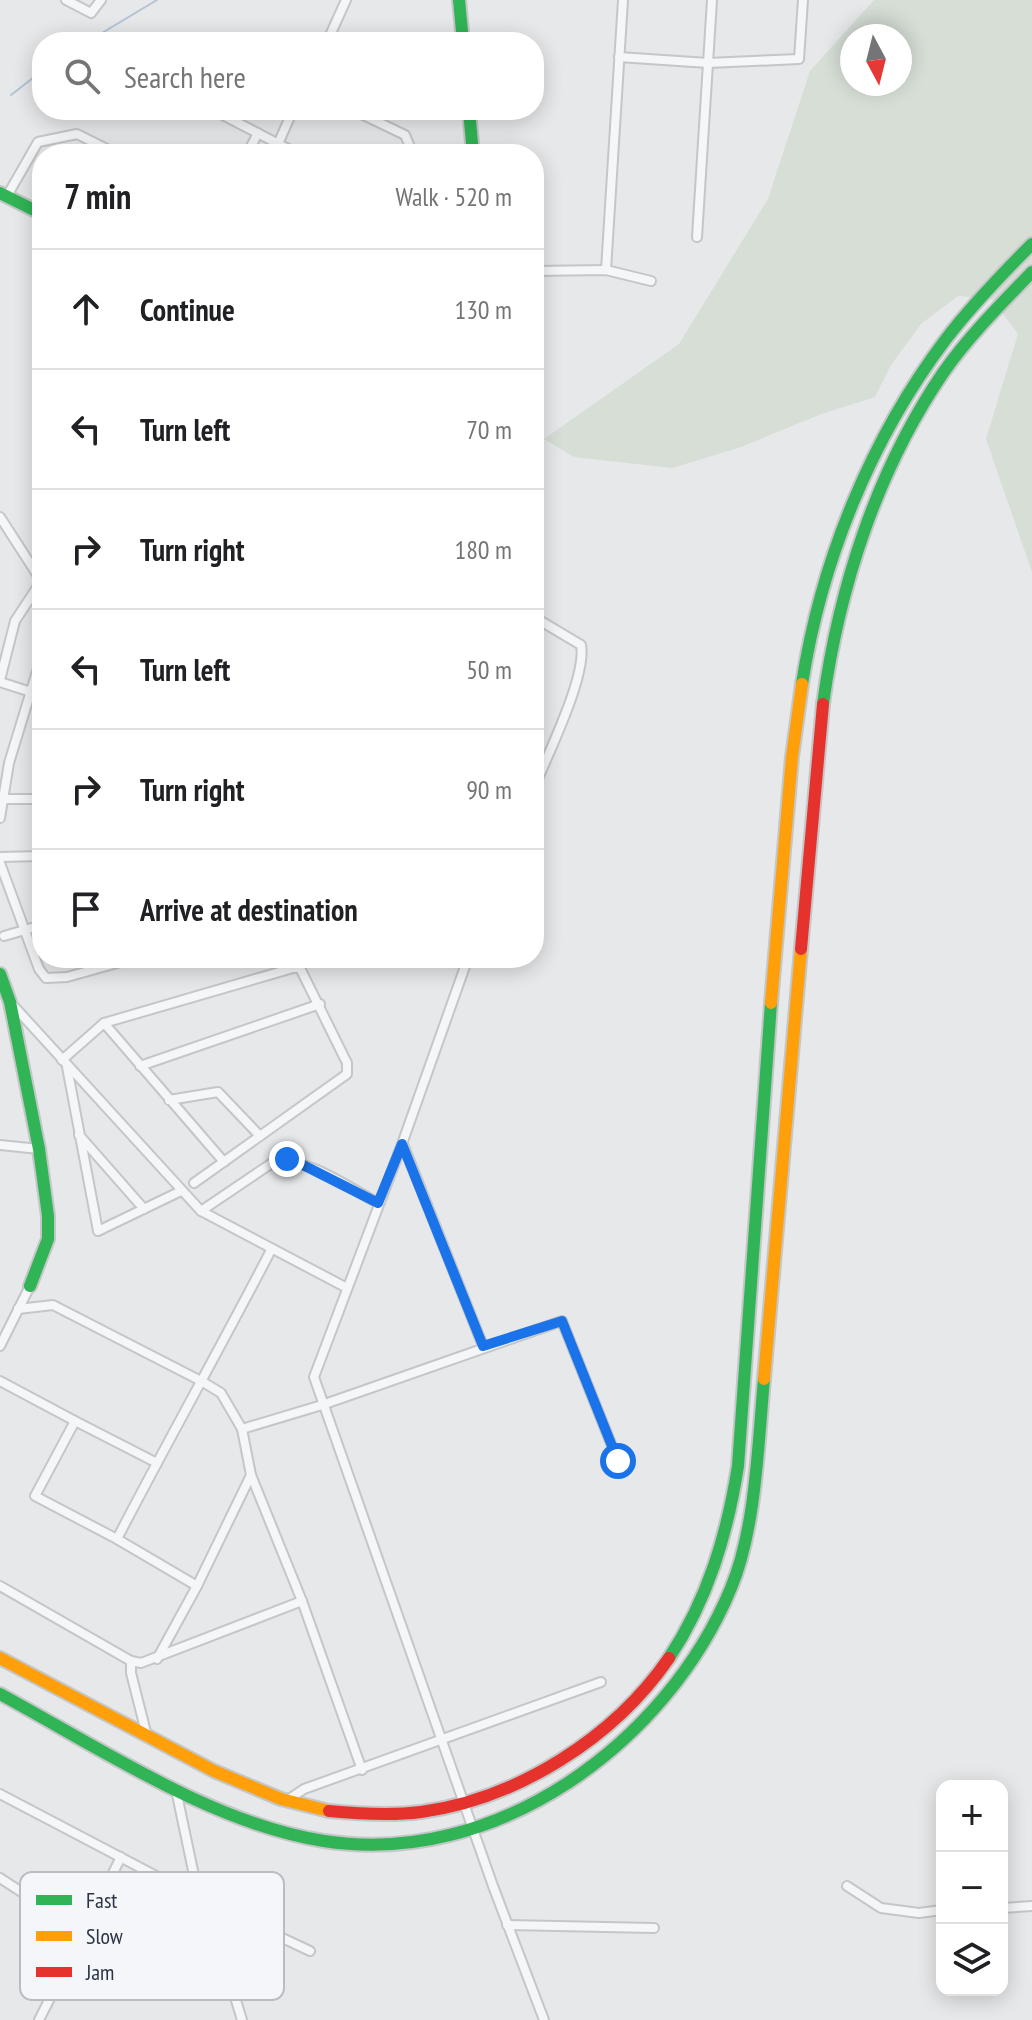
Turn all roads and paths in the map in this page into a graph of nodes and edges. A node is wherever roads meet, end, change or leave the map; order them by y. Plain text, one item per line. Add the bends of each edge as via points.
1 (66, 0) edge
2 (101, 0) edge
3 (346, 0) edge
4 (459, 0) edge
5 (623, 0) edge
6 (712, 0) edge
7 (803, 0) edge
8 (332, 32) edge
9 (462, 32) edge
10 (619, 57) junction
11 (708, 63) junction
12 (233, 120) edge
13 (289, 120) edge
14 (374, 120) edge
15 (470, 120) edge
16 (258, 133) junction
17 (37, 144) edge
18 (97, 144) edge
19 (252, 144) edge
20 (278, 144) joint
21 (409, 144) edge
22 (472, 144) edge
23 (32, 151) edge
24 (4, 194) edge
25 (32, 209) edge
26 (697, 237) dead end
27 (1032, 244) edge
28 (606, 270) junction
29 (544, 271) edge
30 (1032, 272) edge
31 (651, 281) dead end
32 (0, 517) edge
33 (32, 566) edge
34 (32, 596) edge
35 (544, 623) edge
36 (0, 681) edge
37 (32, 689) edge
38 (31, 692) junction
39 (544, 763) edge
40 (3, 799) junction
41 (32, 799) edge
42 (0, 818) edge
43 (32, 856) edge
44 (0, 857) edge
45 (0, 863) edge
46 (32, 928) edge
47 (24, 930) junction
48 (4, 936) dead end
49 (32, 951) edge
50 (39, 968) edge
51 (99, 968) edge
52 (464, 968) edge
53 (0, 974) edge
54 (10, 1002) junction
55 (320, 1004) junction
56 (104, 1023) junction
57 (64, 1062) junction
58 (140, 1066) junction
59 (169, 1100) junction
60 (79, 1135) junction
61 (260, 1136) junction
62 (402, 1144) junction
63 (0, 1145) edge
64 (39, 1149) junction
65 (224, 1162) junction
66 (194, 1183) dead end
67 (181, 1191) junction
68 (378, 1203) junction
69 (144, 1209) junction
70 (201, 1211) junction
71 (271, 1250) junction
72 (30, 1286) joint
73 (347, 1288) junction
74 (18, 1309) junction
75 (0, 1346) edge
76 (483, 1346) junction
77 (0, 1381) edge
78 (203, 1382) junction
79 (322, 1405) junction
80 (75, 1421) junction
81 (242, 1429) junction
82 (618, 1461) dead end
83 (157, 1463) junction
84 (251, 1475) junction
85 (117, 1539) junction
86 (0, 1586) edge
87 (197, 1586) junction
88 (302, 1601) junction
89 (0, 1658) edge
90 (157, 1659) junction
91 (131, 1661) junction
92 (601, 1682) dead end
93 (0, 1694) edge
94 (147, 1736) junction
95 (443, 1740) junction
96 (362, 1770) junction
97 (176, 1788) junction
98 (0, 1794) edge
99 (285, 1801) junction
100 (463, 1803) junction
101 (472, 1828) junction
102 (121, 1857) junction
103 (113, 1872) edge
104 (149, 1872) edge
105 (193, 1872) edge
106 (0, 1880) edge
107 (847, 1886) dead end
108 (20, 1892) edge
109 (1032, 1907) edge
110 (1008, 1908) edge
111 (936, 1911) edge
112 (507, 1925) junction
113 (654, 1928) dead end
114 (284, 1939) edge
115 (310, 1951) dead end
116 (49, 2000) edge
117 (235, 2000) edge
118 (39, 2020) edge
119 (242, 2020) edge
120 (544, 2020) edge

1 - 2 street via 91,13
3 - 8 street
4 - 9 main road
5 - 10 street
6 - 11 street
7 - 11 street via 799,59
10 - 11 street
10 - 28 street
11 - 26 street
12 - 16 street
13 - 20 street
14 - 21 street via 405,135
15 - 22 main road
16 - 19 street
16 - 20 street
17 - 18 street via 77,134
23 - 24 street
24 - 25 main road
27 - 100 main road via 934,355 903,405 847,518 820,604 803,677 792,764 762,1103 738,1469 726,1535 712,1575 687,1630 662,1668 622,1712 551,1765
28 - 29 street
28 - 31 street
30 - 101 main road via 943,373 893,459 864,524 840,606 819,737 756,1470 731,1588 707,1639 679,1679 620,1745 549,1797
32 - 33 street
34 - 36 street via 15,621
35 - 39 street via 581,645 583,657
36 - 38 street
37 - 38 street
38 - 40 street
40 - 41 street
40 - 42 street
43 - 44 street
45 - 47 street
46 - 47 street
47 - 48 street
47 - 49 street
50 - 51 street via 46,978
52 - 62 street
53 - 54 main road
54 - 57 street
54 - 64 main road
55 - 56 street via 300,968 293,968
55 - 58 street
55 - 61 street via 347,1074
56 - 57 street
56 - 58 street
57 - 60 street
57 - 67 street
58 - 59 street
59 - 61 street via 218,1092
59 - 65 street
60 - 69 street
60 - 69 street via 98,1231
61 - 65 street
62 - 68 street
62 - 76 street
63 - 64 street
64 - 72 main road via 48,1239
65 - 66 street
67 - 69 street
67 - 70 street
68 - 70 street via 287,1159 275,1161
68 - 73 street
70 - 71 street
71 - 73 street
71 - 78 street
72 - 74 street
73 - 79 street via 314,1377
74 - 75 street
74 - 78 street via 53,1305
76 - 79 street
76 - 82 street via 562,1321
77 - 80 street
78 - 81 street via 221,1393
78 - 83 street
79 - 81 street
79 - 95 street
80 - 83 street
80 - 85 street via 35,1496
81 - 84 street
83 - 85 street
84 - 87 street
84 - 88 street
85 - 87 street
86 - 91 street
87 - 90 street
88 - 90 street
88 - 96 street
89 - 94 main road
90 - 91 street
91 - 94 street
92 - 95 street
93 - 97 main road
94 - 99 main road
95 - 96 street
95 - 100 street
96 - 99 street via 304,1789
97 - 101 main road via 253,1822 325,1841 369,1846 420,1842
97 - 105 street
98 - 102 street
99 - 100 main road via 365,1816
100 - 101 street
101 - 112 street
102 - 103 street
102 - 104 street
106 - 108 street
107 - 111 street via 881,1908
109 - 110 street
112 - 113 street
112 - 120 street
114 - 115 street
116 - 118 street
117 - 119 street

